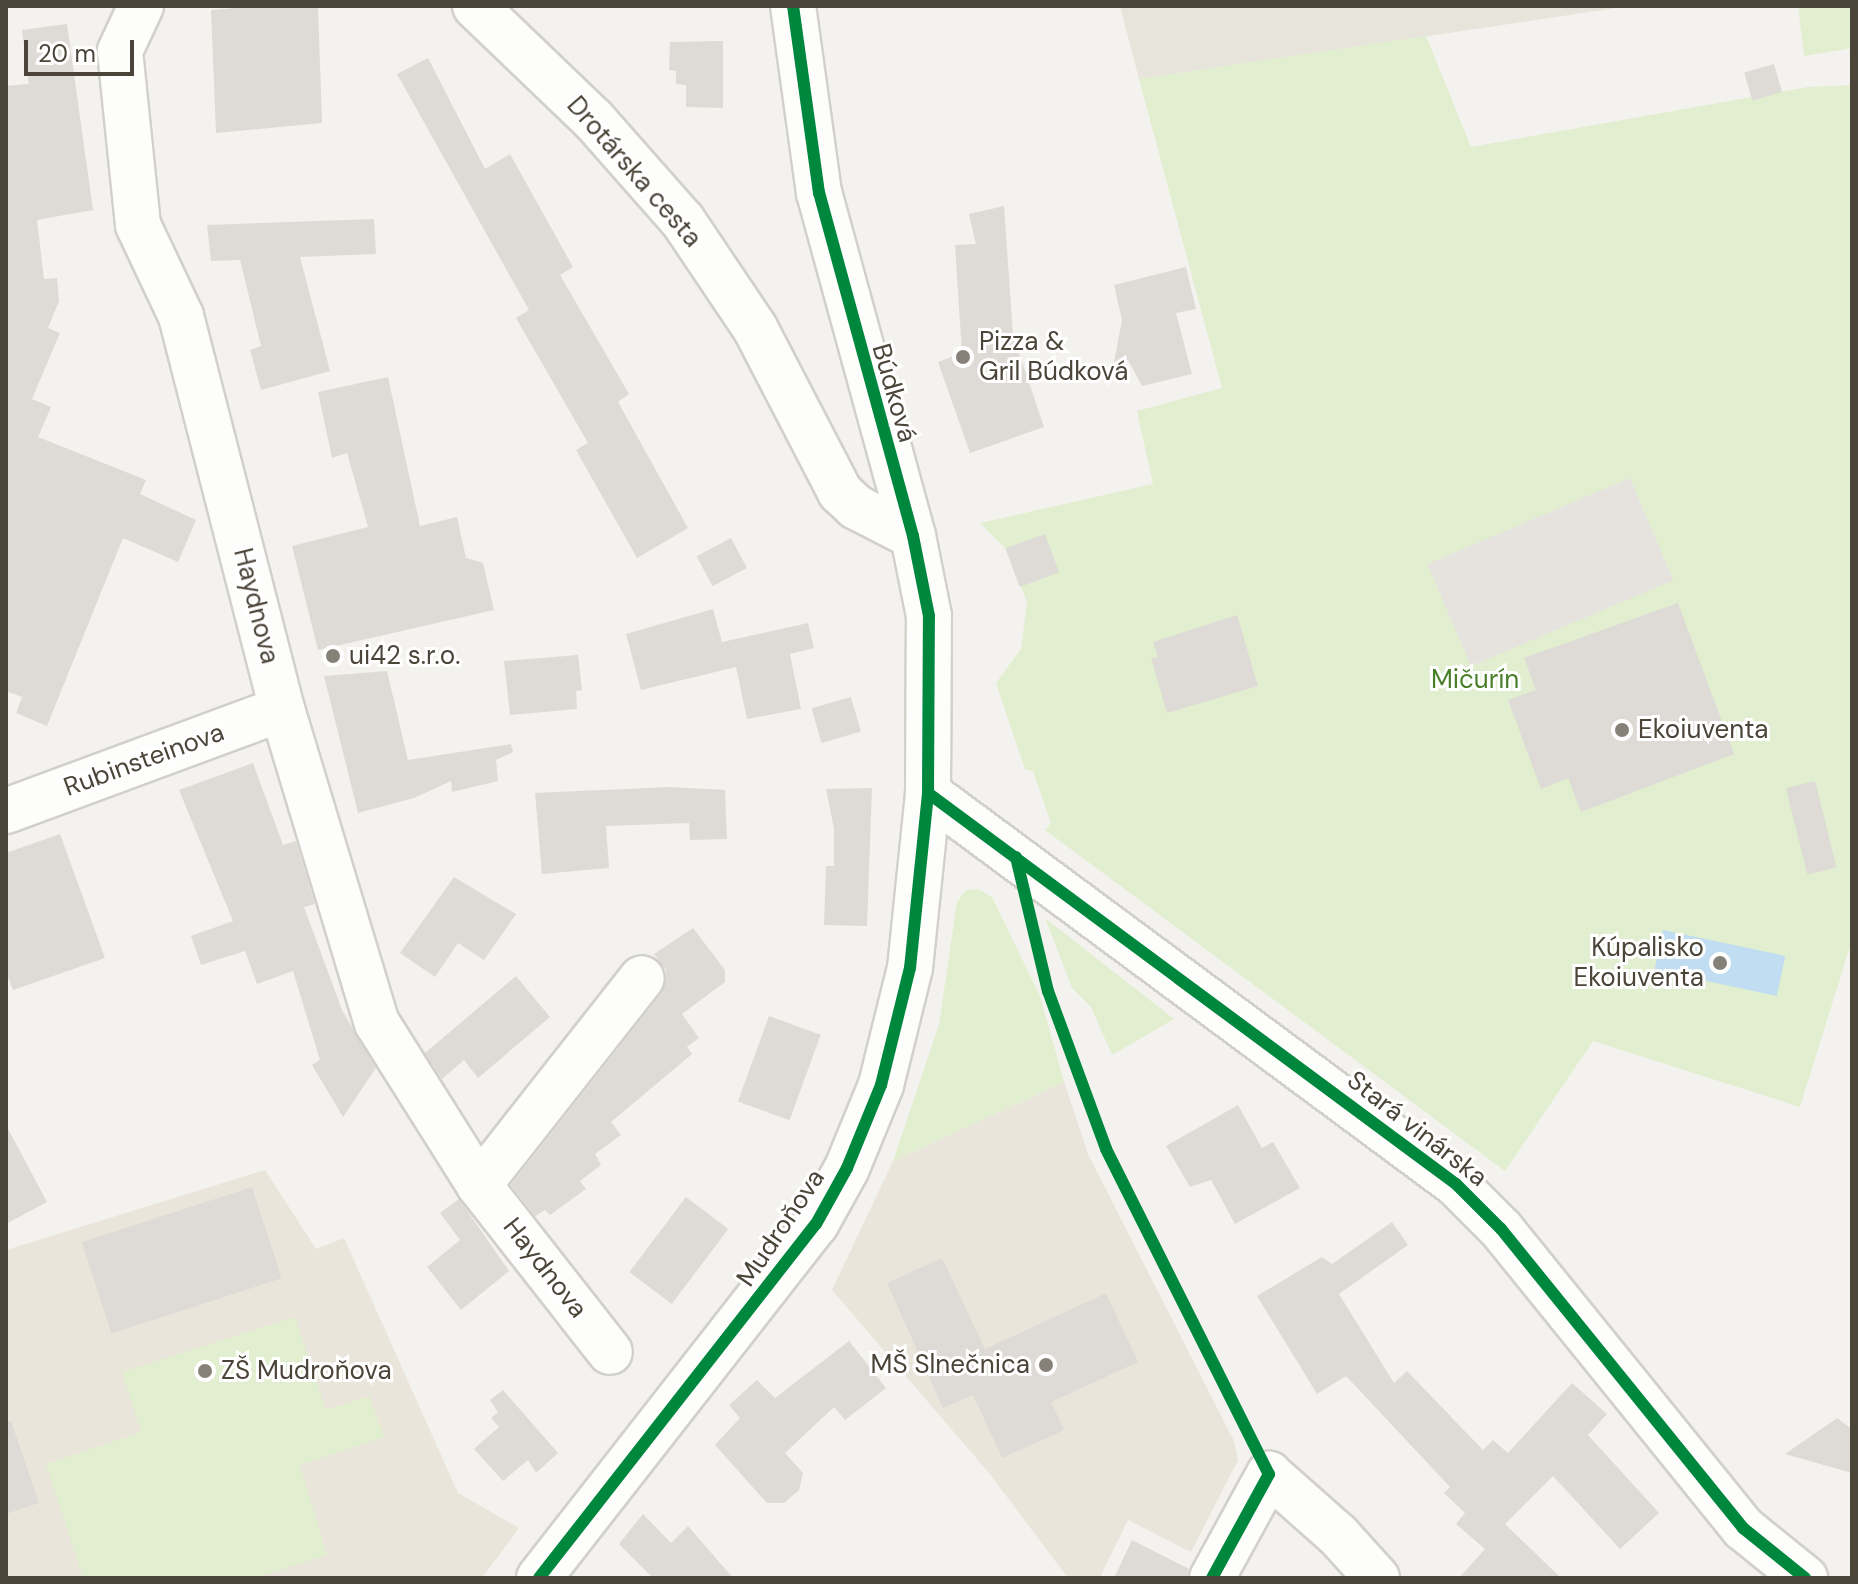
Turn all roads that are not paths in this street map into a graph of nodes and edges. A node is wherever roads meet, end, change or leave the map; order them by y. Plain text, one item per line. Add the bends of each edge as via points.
1 (141, 6) edge
2 (793, 6) edge
3 (478, 7) edge
4 (913, 536) junction
5 (282, 709) junction
6 (928, 793) junction
7 (6, 811) edge
8 (642, 978) dead end
9 (479, 1185) junction
10 (610, 1352) dead end
11 (539, 1578) edge
12 (1212, 1578) edge
13 (1377, 1578) edge
14 (1805, 1578) edge

1 - 5 street, Haydnova via 120,51 138,225 181,316
2 - 4 street, Búdková via 825,221
3 - 4 street, Drotárska cesta via 593,119 683,221 755,328 840,492 856,507
4 - 6 street, Búdková via 929,616
5 - 7 street, Rubinsteinova
5 - 9 street, Haydnova via 377,1023
6 - 11 street, Mudroňova via 903,1001 881,1085 840,1182 795,1255
6 - 14 street, Stará vinárska via 1456,1184 1501,1229 1743,1528
8 - 9 street
9 - 10 street, Haydnova
12 - 13 street via 1269,1474

